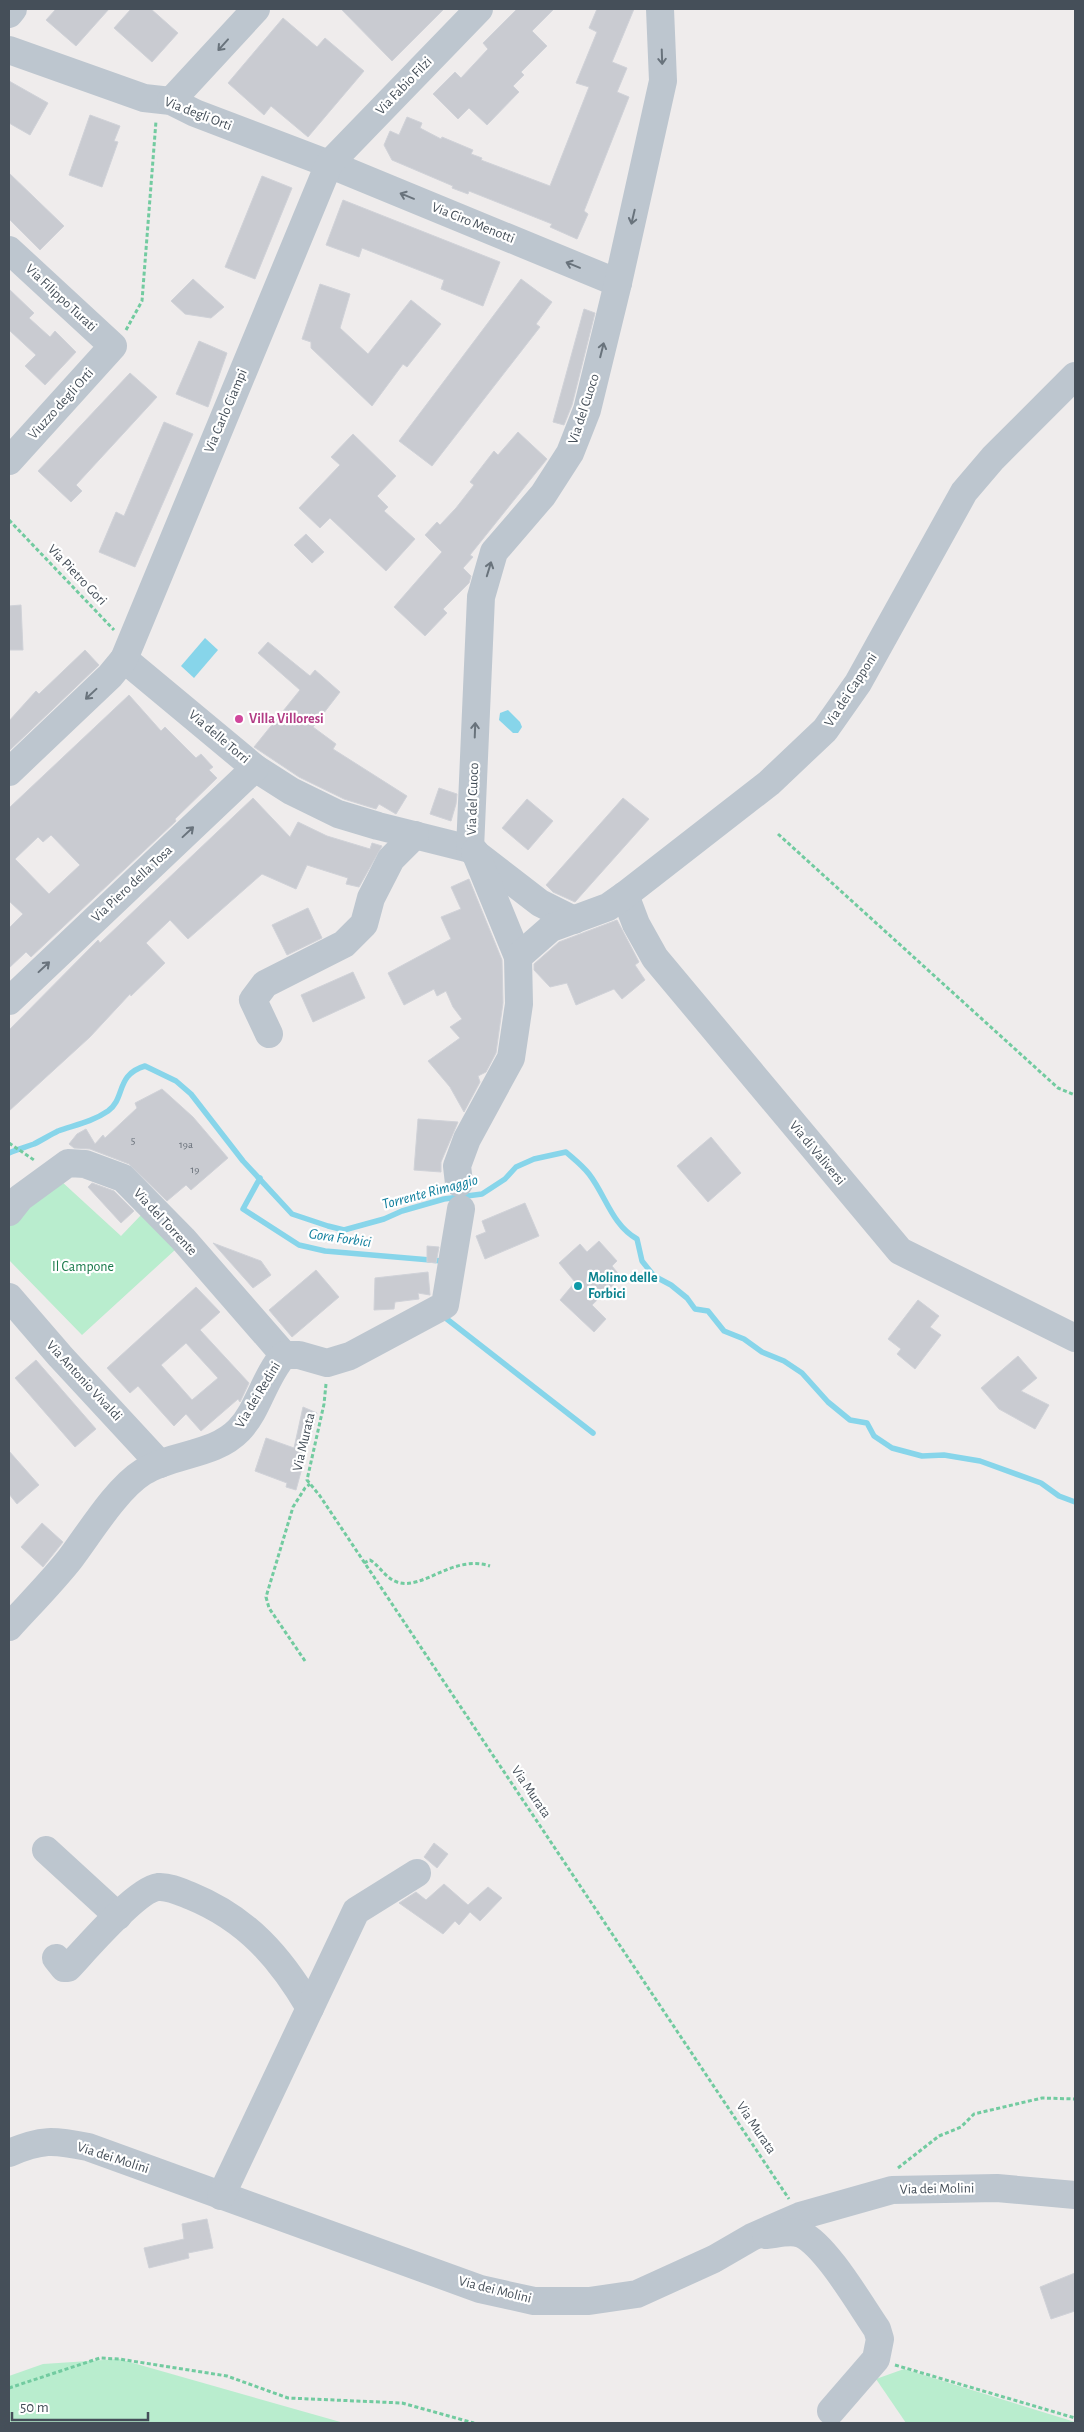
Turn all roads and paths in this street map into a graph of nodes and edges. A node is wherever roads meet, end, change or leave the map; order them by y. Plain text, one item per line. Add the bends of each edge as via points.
1 (13, 9) edge
2 (256, 9) edge
3 (479, 9) edge
4 (660, 9) edge
5 (9, 14) edge
6 (9, 50) edge
7 (165, 100) junction
8 (329, 164) junction
9 (9, 250) edge
10 (618, 283) junction
11 (113, 346) junction
12 (1075, 376) edge
13 (9, 461) edge
14 (9, 520) edge
15 (127, 652) junction
16 (256, 768) junction
17 (9, 772) edge
18 (778, 834) dead end
19 (414, 835) junction
20 (473, 850) junction
21 (625, 895) junction
22 (562, 924) junction
23 (518, 957) junction
24 (9, 1001) edge
25 (269, 1034) dead end
26 (1075, 1095) edge
27 (9, 1143) edge
28 (30, 1156) dead end
29 (14, 1205) edge
30 (9, 1297) edge
31 (1075, 1338) edge
32 (284, 1355) junction
33 (328, 1363) junction
34 (160, 1464) junction
35 (310, 1484) junction
36 (364, 1563) junction
37 (490, 1566) dead end
38 (9, 1627) edge
39 (305, 1661) dead end
40 (46, 1850) dead end
41 (418, 1873) dead end
42 (118, 1916) junction
43 (56, 1958) dead end
44 (310, 2008) junction
45 (1075, 2099) edge
46 (9, 2153) edge
47 (888, 2191) junction
48 (1075, 2195) edge
49 (221, 2196) junction
50 (800, 2216) junction
51 (752, 2238) junction
52 (876, 2359) junction
53 (9, 2388) edge
54 (831, 2411) dead end
55 (1075, 2418) edge
56 (474, 2423) edge

1 - 5 street
2 -> 7 street
3 - 8 street, Via Fabio Filzi
4 -> 10 street, Via del Cuoco via 663,81
6 - 7 street, Via degli Orti via 144,98
7 - 8 street, Via degli Orti
7 - 11 path via 142,301
10 -> 8 street, Via Ciro Menotti
8 - 15 street, Via Carlo Ciampi
9 - 11 street, Via Filippo Turati
20 -> 10 street, Via del Cuoco via 481,597 494,552 544,495 570,452 587,410
11 - 13 street, Viuzzo degli Orti
12 - 21 street, Via dei Capponi via 993,458 964,492 892,625 858,683 825,730 769,783
14 - 15 path, Via Pietro Gori
15 - 16 street, Via delle Torri
15 -> 17 street via 110,676
16 - 19 street, Via delle Torri via 291,791 338,814
24 -> 16 street, Via Piero della Tosa
18 - 26 path via 1058,1088
19 - 20 street, Via delle Torri
19 - 25 street via 391,859 372,898 364,924 344,944 265,984 257,994 253,1000
20 - 22 street, Via delle Torri
20 - 23 street
21 - 22 street, Via dei Capponi via 608,907
21 - 31 street, Via di Valiversi via 636,924 655,958 900,1251
22 - 23 street
23 - 33 street via 519,1004 511,1058 467,1139 457,1166 460,1196 445,1305 350,1356
27 - 28 path
29 - 32 street, Via del Torrente via 68,1164 85,1164 123,1178 183,1240
30 - 34 street, Via Antonio Vivaldi
32 - 33 street, Via dei Redini via 299,1355
32 - 34 street, Via dei Redini via 275,1364 253,1409 231,1438 222,1444
33 - 35 path, Via Murata via 324,1404 307,1480
34 - 38 street, Via dei Redini via 142,1472 130,1483 69,1561
35 - 36 path, Via Murata
35 - 39 path via 293,1507 266,1597 269,1608
36 - 37 path via 370,1560 389,1578 413,1584 436,1572 465,1564
36 - 50 path, Via Murata
40 - 42 street
41 - 44 street via 356,1911
42 - 43 street via 68,1968 64,1968
42 - 44 street via 141,1895 157,1887 174,1889 203,1901 232,1916 283,1964
44 - 49 street
45 - 47 path via 1042,2098 974,2114 961,2127 939,2136 901,2165 891,2177
46 - 49 street, Via dei Molini via 32,2143 56,2141 88,2147
47 - 48 street, Via dei Molini via 997,2188
47 - 50 street, Via dei Molini
49 - 51 street, Via dei Molini via 480,2290 534,2301 588,2301 637,2294
50 - 51 street, Via dei Molini
51 - 52 street via 787,2232 801,2234 826,2256 877,2329 880,2339
52 - 54 street
52 - 55 path
53 - 56 path via 100,2358 119,2359 227,2376 288,2398 402,2403

